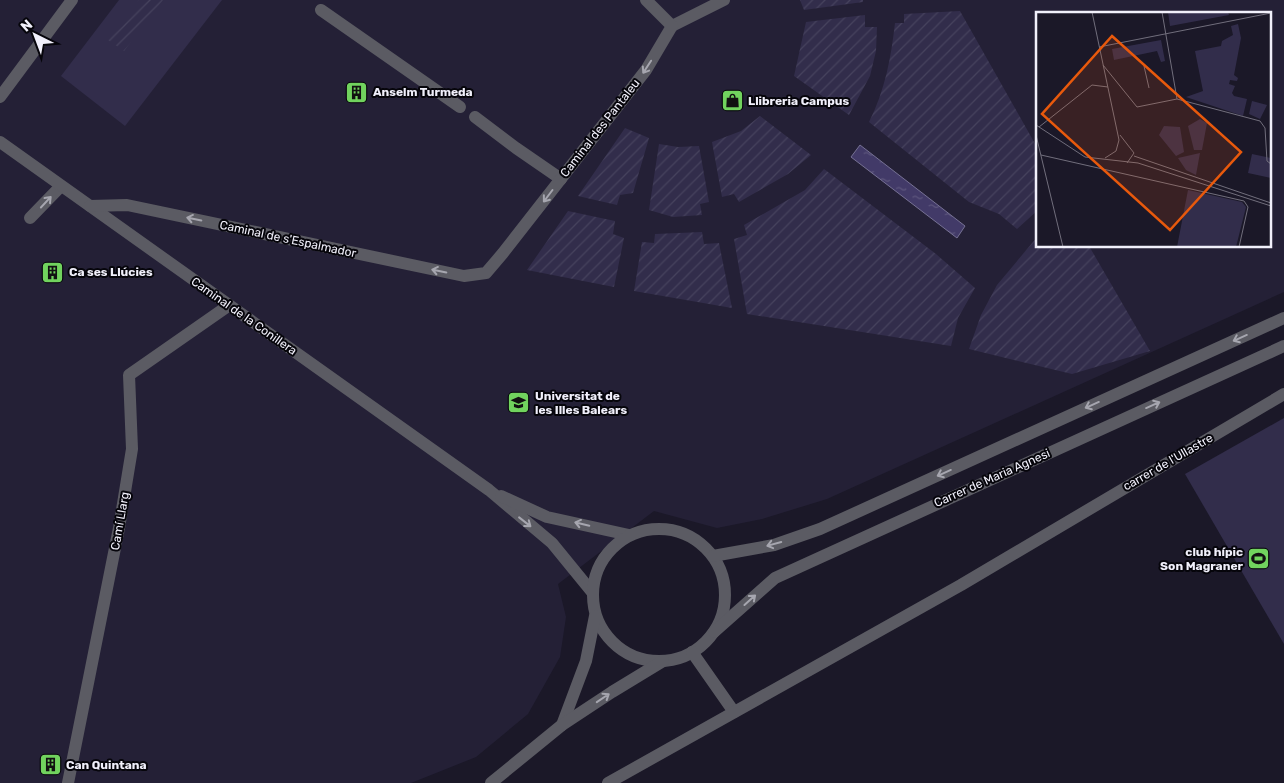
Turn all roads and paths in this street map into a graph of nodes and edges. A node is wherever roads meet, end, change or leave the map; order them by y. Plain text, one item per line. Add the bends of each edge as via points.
1 (72, 0) edge
2 (646, 0) edge
3 (724, 0) edge
4 (321, 10) dead end
5 (672, 26) junction
6 (0, 97) edge
7 (460, 106) dead end
8 (475, 117) dead end
9 (0, 142) edge
10 (561, 179) junction
11 (61, 186) junction
12 (90, 206) junction
13 (30, 218) dead end
14 (486, 272) joint
15 (228, 306) junction
16 (1284, 318) edge
17 (1284, 346) edge
18 (1284, 394) edge
19 (488, 490) junction
20 (629, 535) junction
21 (713, 556) junction
22 (592, 592) junction
23 (596, 616) junction
24 (714, 632) junction
25 (692, 652) junction
26 (663, 662) junction
27 (734, 712) junction
28 (562, 725) junction
29 (68, 783) edge
30 (491, 783) edge
31 (608, 783) edge

1 - 6 street
2 - 5 street
3 - 5 street
4 - 7 street
5 -> 10 street, Caminal des Pantaleu via 646,70
8 - 10 street
9 - 11 street, Caminal de la Conillera
10 -> 14 street, Caminal des Pantaleu
11 - 12 street, Caminal de la Conillera
13 -> 11 street
14 -> 12 street, Caminal de s'Espalmador via 464,276 127,205
12 - 15 street, Caminal de la Conillera
15 - 19 street, Caminal de la Conillera
15 - 29 street, Camí Llarg via 129,375 132,449
16 -> 21 street, Carrer de Maria Agnesi via 820,529 774,544
24 -> 17 street, Carrer de Maria Agnesi via 774,578
18 - 27 street, carrer de l'Ullastre via 961,585
20 -> 19 street via 547,517
19 -> 22 street via 552,543
20 - 21 street via 647,529 666,528 701,543
20 - 22 street via 603,558 595,574
21 - 24 street via 722,574 726,594 723,614
22 - 23 street
23 - 26 street via 605,636 621,650 641,660
23 - 28 street via 586,661
24 - 25 street
25 - 26 street
25 - 27 street
28 -> 26 street
27 - 31 street, carrer de l'Ullastre
28 - 30 street

